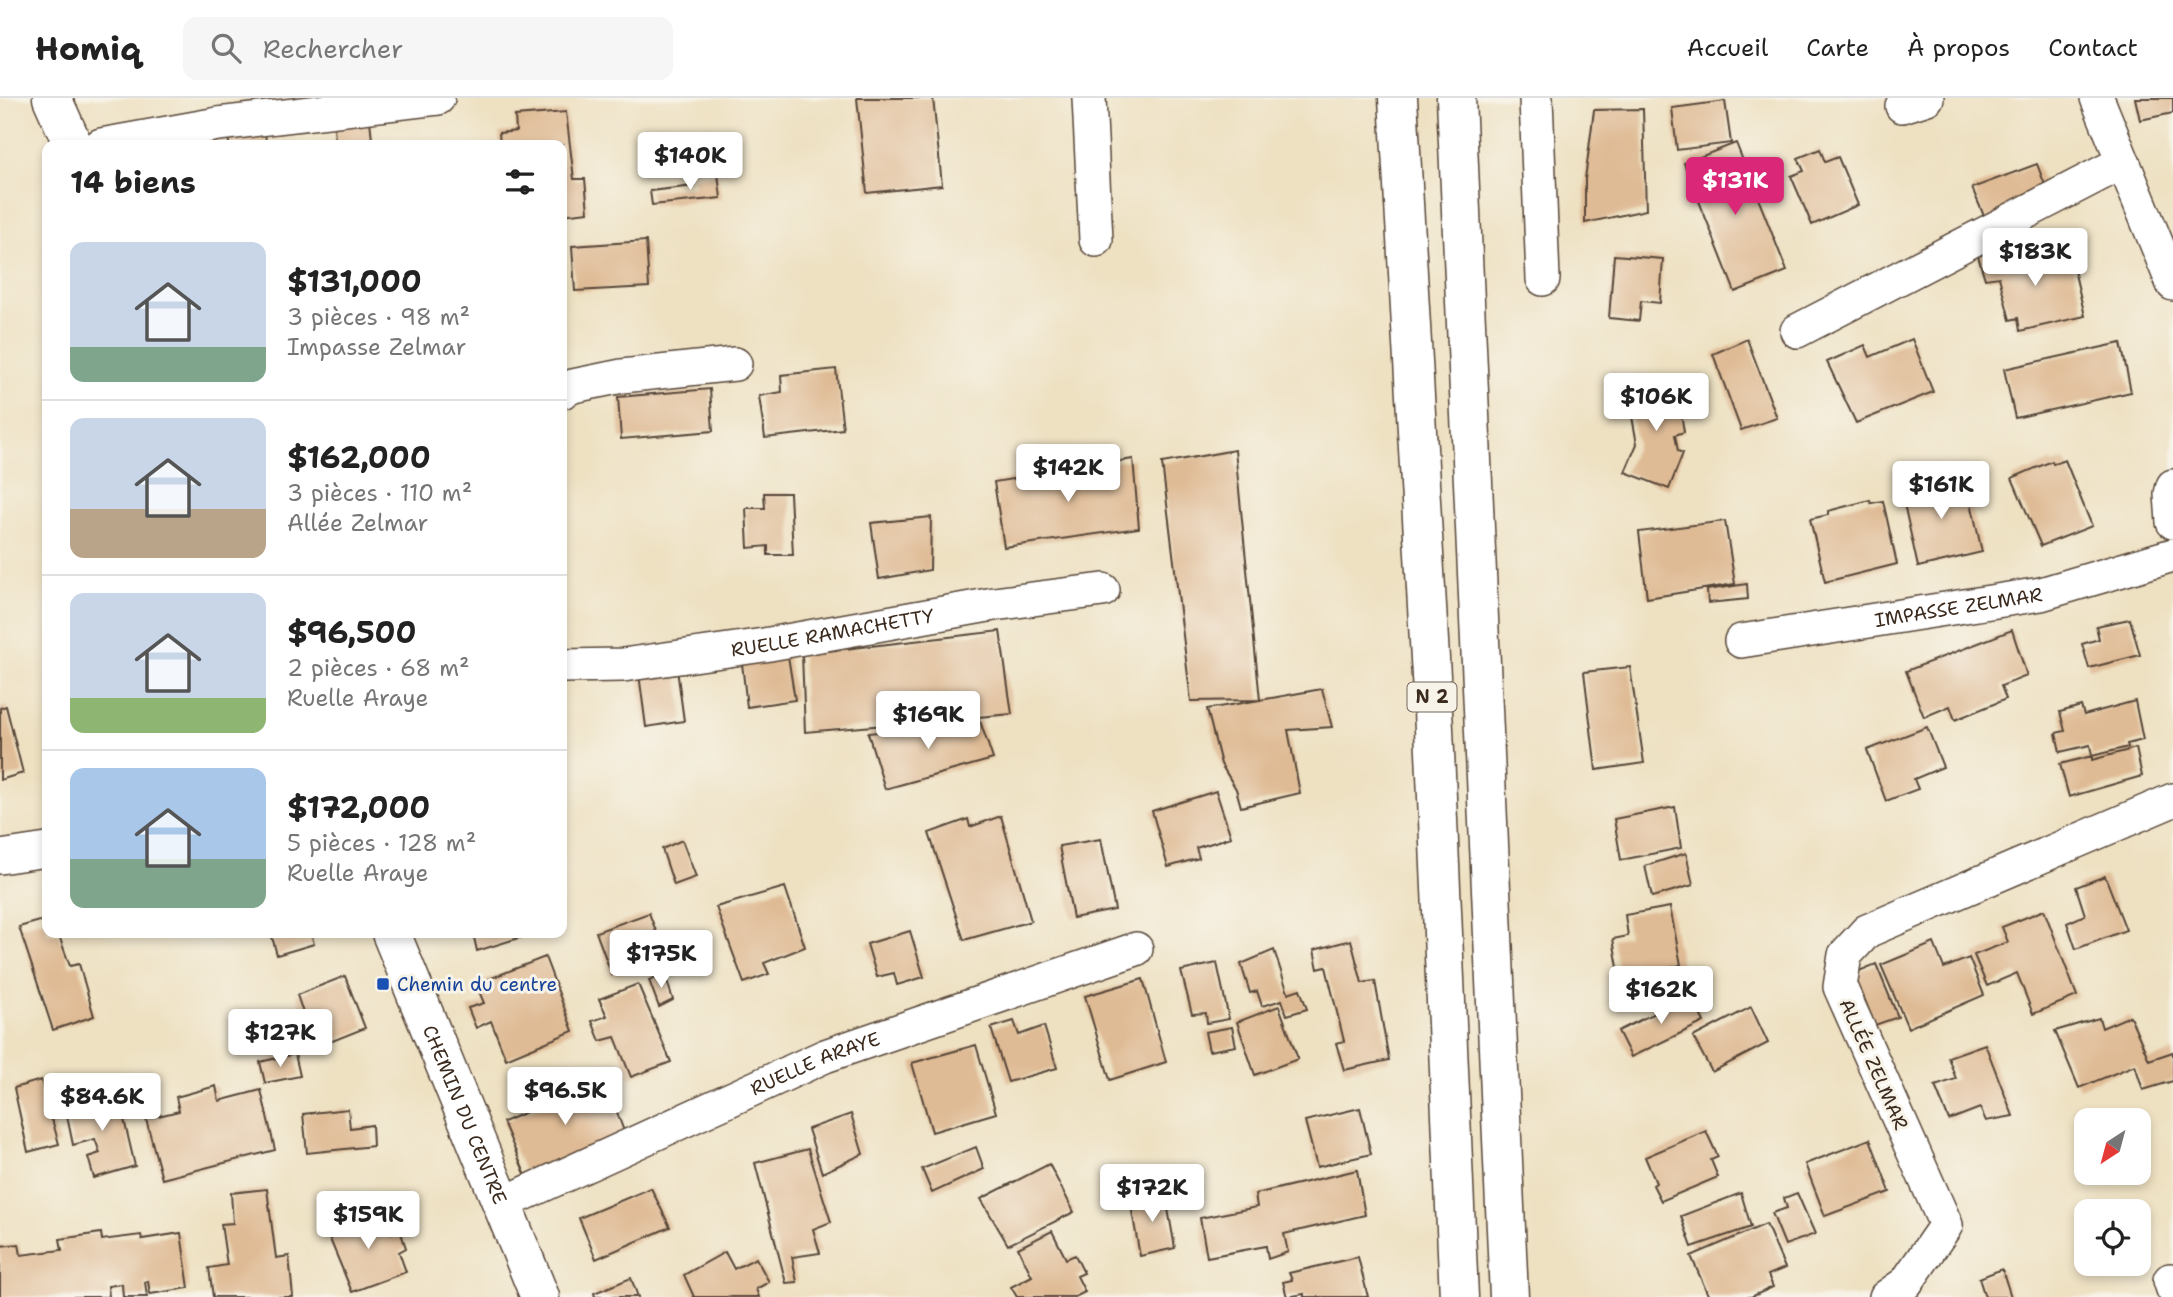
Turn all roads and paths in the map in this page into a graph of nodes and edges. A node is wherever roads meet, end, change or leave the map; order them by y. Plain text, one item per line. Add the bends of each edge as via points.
1 (52, 98) edge
2 (438, 98) edge
3 (1089, 98) edge
4 (1398, 98) edge
5 (1456, 98) edge
6 (1536, 98) edge
7 (2097, 98) edge
8 (72, 140) edge
9 (129, 140) edge
10 (2123, 162) junction
11 (1096, 240) dead end
12 (1542, 279) dead end
13 (2173, 284) edge
14 (1797, 331) dead end
15 (735, 364) dead end
16 (567, 389) edge
17 (2173, 486) edge
18 (2173, 522) edge
19 (2173, 555) edge
20 (1102, 590) dead end
21 (1741, 641) dead end
22 (567, 666) edge
23 (2173, 800) edge
24 (42, 851) edge
25 (0, 857) edge
26 (393, 938) edge
27 (1136, 949) dead end
28 (504, 1203) junction
29 (540, 1297) edge
30 (1459, 1297) edge
31 (1509, 1297) edge
32 (1886, 1297) edge

1 - 8 main road
2 - 9 street via 218,124
3 - 11 street
4 - 30 main road, N 2 via 1434,729
5 - 31 main road, N 2
6 - 12 street
7 - 10 street
10 - 13 street
10 - 14 street
15 - 16 street via 622,376
17 - 18 street
19 - 21 street, IMPASSE ZELMAR via 2041,594
20 - 22 street, RUELLE RAMACHETTY via 994,604 764,645 623,665
23 - 32 street, ALLÉE ZELMAR via 1867,931 1845,955 1840,987 1946,1225 1906,1283
24 - 25 street
26 - 28 main road, CHEMIN DU CENTRE
27 - 28 street, RUELLE ARAYE via 825,1056
28 - 29 main road, CHEMIN DU CENTRE

